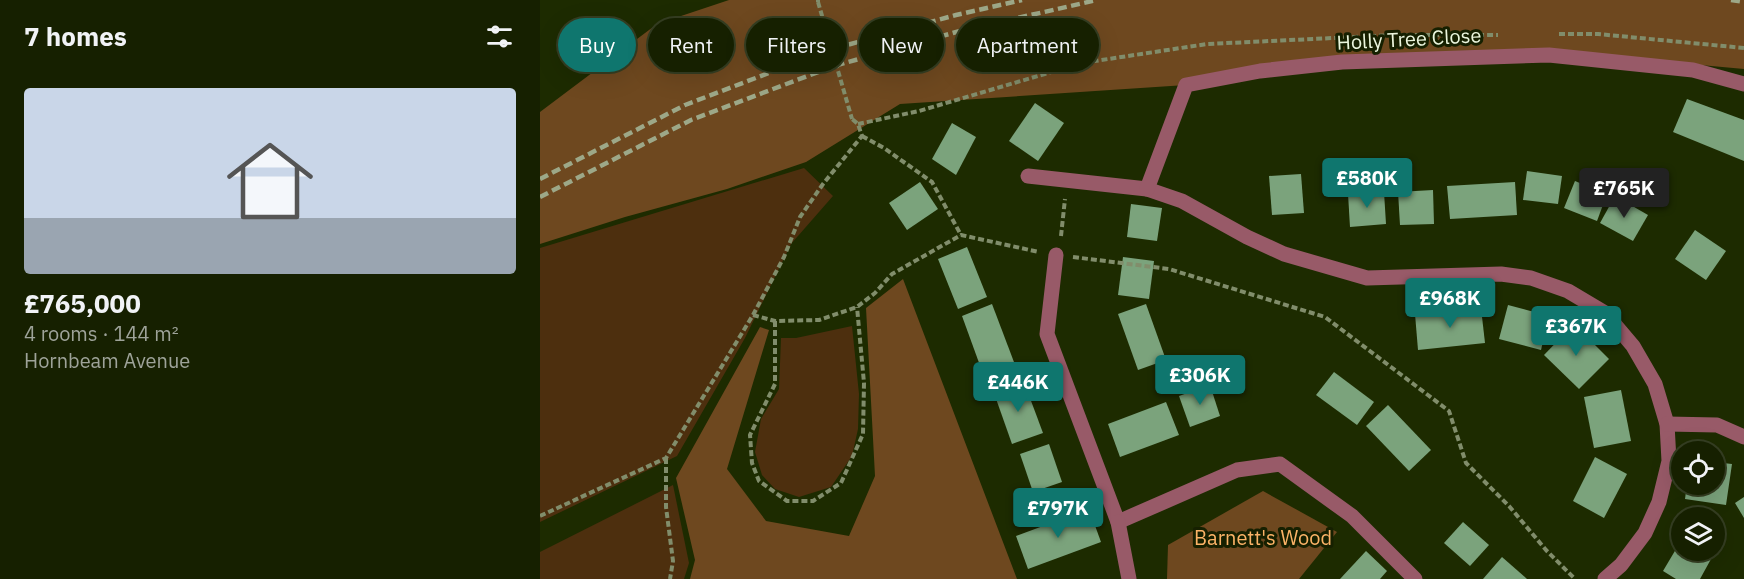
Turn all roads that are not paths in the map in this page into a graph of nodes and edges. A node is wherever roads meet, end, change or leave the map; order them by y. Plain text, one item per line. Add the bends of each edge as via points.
1 (1744, 84) edge
2 (1028, 176) dead end
3 (1147, 189) junction
4 (1056, 255) road end
5 (1667, 424) junction
6 (1744, 437) edge
7 (1118, 522) junction
8 (1129, 579) edge
9 (1415, 579) edge
10 (1605, 579) edge

1 - 3 street, Holly Tree Close via 1693,70 1549,55 1342,62 1260,71 1186,85
2 - 3 street
3 - 5 street via 1182,201 1284,254 1367,279 1501,274 1531,278 1568,291 1605,313 1634,346 1655,384
4 - 7 street via 1047,334
5 - 6 street via 1717,425
5 - 10 street via 1670,461 1659,502 1645,533
7 - 8 street
7 - 9 street via 1237,470 1280,464 1352,516

